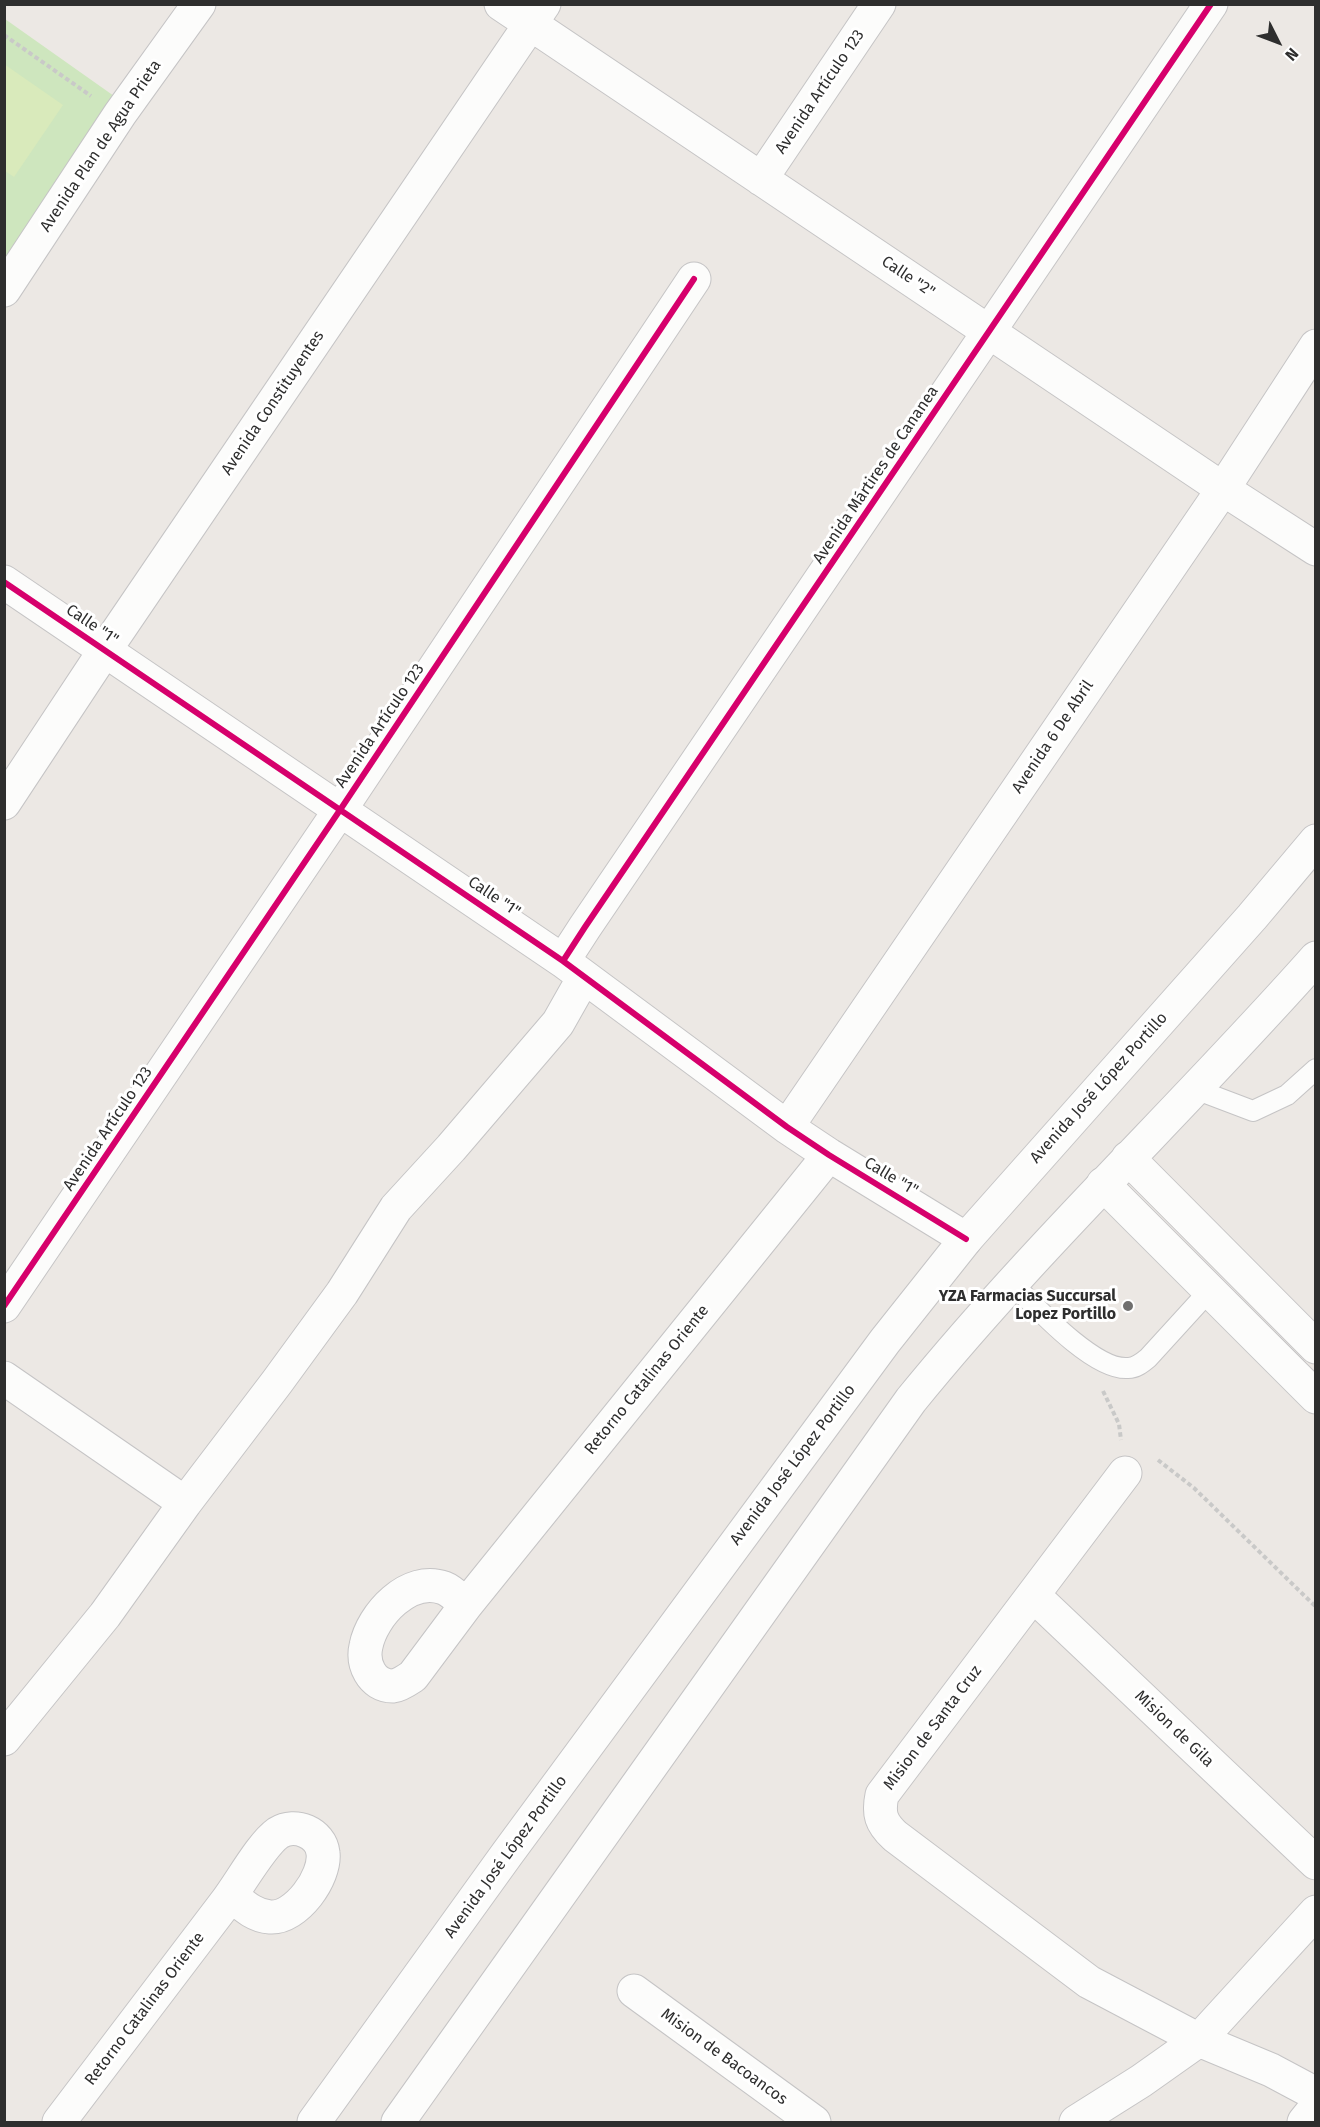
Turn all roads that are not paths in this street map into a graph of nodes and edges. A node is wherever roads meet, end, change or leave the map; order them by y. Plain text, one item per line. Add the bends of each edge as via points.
1 (199, 4) edge
2 (501, 4) edge
3 (879, 4) edge
4 (1211, 4) edge
5 (537, 15) edge
6 (761, 179) junction
7 (694, 279) dead end
8 (4, 290) edge
9 (990, 332) junction
10 (1316, 346) edge
11 (1223, 489) junction
12 (1316, 549) edge
13 (4, 582) edge
14 (105, 650) junction
15 (4, 803) edge
16 (340, 810) junction
17 (1316, 841) edge
18 (1316, 958) edge
19 (574, 969) junction
20 (1316, 1069) edge
21 (1195, 1089) junction
22 (787, 1127) junction
23 (829, 1155) junction
24 (1128, 1158) junction
25 (1103, 1184) junction
26 (966, 1239) junction
27 (1011, 1282) junction
28 (1210, 1290) junction
29 (4, 1306) edge
30 (1316, 1347) edge
31 (4, 1378) edge
32 (1316, 1397) edge
33 (1125, 1473) dead end
34 (184, 1503) junction
35 (1033, 1595) junction
36 (466, 1605) dead end
37 (4, 1739) edge
38 (1316, 1863) edge
39 (231, 1895) dead end
40 (1316, 1912) edge
41 (634, 1991) dead end
42 (1199, 2040) junction
43 (1316, 2094) edge
44 (1316, 2107) edge
45 (59, 2122) edge
46 (314, 2122) edge
47 (398, 2122) edge
48 (814, 2122) edge
49 (1076, 2122) edge
50 (1304, 2122) edge

1 - 8 street, Avenida Plan de Agua Prieta via 120,114
2 - 5 street, Calle "2"
3 - 6 street, Avenida Artículo 123
4 - 9 street, Avenida Mártires de Cananea
5 - 6 street, Calle "2"
5 - 14 street, Avenida Constituyentes
6 - 9 street, Calle "2"
7 - 16 street, Avenida Artículo 123
9 - 11 street, Calle "2"
9 - 19 street, Avenida Mártires de Cananea
10 - 11 street, Avenida 6 De Abril
11 - 12 street, Calle "2"
11 - 22 street, Avenida 6 De Abril
13 - 14 street, Calle "1"
14 - 15 street, Avenida Constituyentes
14 - 16 street, Calle "1"
16 - 19 street, Calle "1"
16 - 29 street, Avenida Artículo 123
17 - 26 street, Avenida José López Portillo
18 - 21 street
19 - 22 street, Calle "1"
19 - 34 street, Avenida Mártires de Cananea via 558,1023 396,1208 342,1293
20 - 21 lane via 1287,1095 1253,1111
21 - 24 street
22 - 23 street, Calle "1"
23 - 26 street, Calle "1"
23 - 36 street, Retorno Catalinas Oriente
24 - 25 street
24 - 30 street
25 - 27 street
25 - 28 street
26 - 46 street, Avenida José López Portillo via 885,1341 723,1560
27 - 28 lane via 1088,1353 1109,1365 1128,1368 1148,1358
27 - 47 street via 964,1334 866,1461
28 - 32 street
31 - 34 street
33 - 35 street, Mision de Santa Cruz
34 - 37 street, Avenida Mártires de Cananea via 105,1615
35 - 38 street, Mision de Gila
35 - 42 street, Mision de Santa Cruz via 882,1795 880,1817 895,1836 1089,1982
39 - 45 street, Retorno Catalinas Oriente
40 - 42 street
41 - 48 street, Mision de Bacoancos
42 - 43 street, Mision de Santa Cruz
42 - 49 street
44 - 50 street

